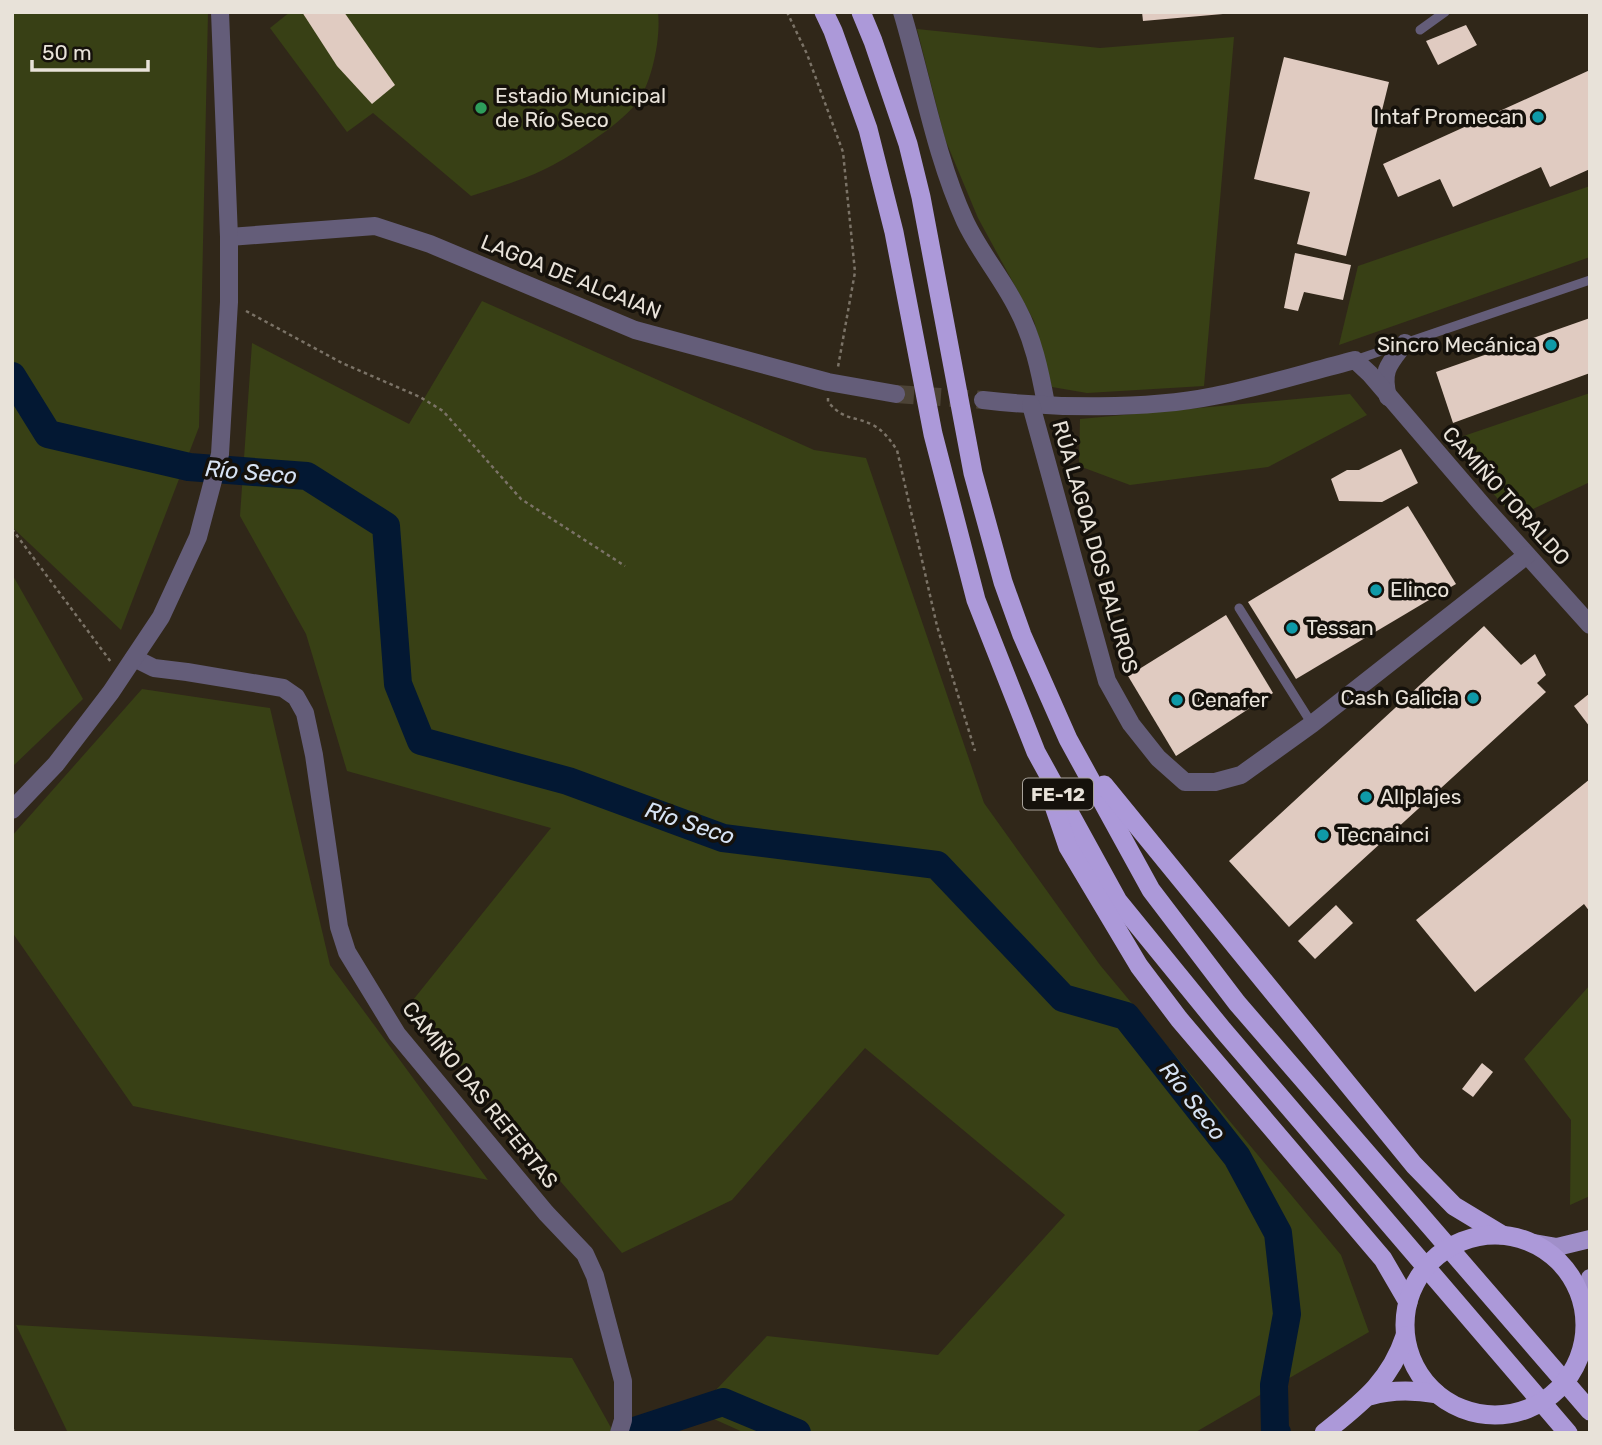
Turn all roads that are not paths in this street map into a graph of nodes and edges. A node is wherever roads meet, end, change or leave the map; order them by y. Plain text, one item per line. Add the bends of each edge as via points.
1 (220, 12) edge
2 (824, 12) edge
3 (861, 12) edge
4 (902, 12) edge
5 (1445, 12) edge
6 (1420, 30) dead end
7 (229, 237) junction
8 (1590, 279) edge
9 (1405, 343) junction
10 (1355, 360) junction
11 (896, 394) tunnel mouth
12 (1388, 397) junction
13 (983, 400) tunnel mouth
14 (1038, 405) junction
15 (1527, 555) junction
16 (1239, 608) dead end
17 (1590, 625) edge
18 (134, 658) junction
19 (1312, 724) junction
20 (1068, 739) junction
21 (1036, 752) junction
22 (12, 810) edge
23 (1502, 1235) junction
24 (1590, 1239) edge
25 (1534, 1243) junction
26 (1590, 1278) edge
27 (1408, 1302) junction
28 (1586, 1321) edge
29 (1405, 1336) junction
30 (1437, 1394) junction
31 (1370, 1396) junction
32 (1590, 1411) edge
33 (1477, 1413) junction
34 (619, 1433) edge
35 (1324, 1433) edge
36 (1497, 1433) edge
37 (1568, 1433) edge

1 - 7 street
2 - 21 highway, FE-12 via 868,129 894,232 933,434 976,600
3 - 20 highway, FE-12 via 908,144 973,473 1003,582
4 - 14 street, RÚA LAGOA DOS BALUROS via 936,141 966,222 1018,308 1038,360
5 - 6 lane
7 - 11 street, LAGOA DE ALCAIAN via 375,226 430,244 635,330 831,383
7 - 18 street via 220,454 198,537 161,617
8 - 9 lane
9 - 10 lane
9 - 12 street via 1385,370
10 - 12 street, CAMIÑO TORALDO
10 - 14 street via 1213,397 1134,405
12 - 15 street, CAMIÑO TORALDO
13 - 14 street
14 - 19 street, RÚA LAGOA DOS BALUROS via 1107,681 1131,724 1158,758 1185,782 1214,782 1241,775
15 - 17 street, CAMIÑO TORALDO
15 - 19 street, RÚA LAGOA DOS BALUROS
16 - 19 lane
18 - 22 street via 56,764
18 - 34 street, CAMIÑO DAS REFERTAS via 154,668 283,688 296,696 314,755 339,927 347,953 397,1034 585,1254 623,1381
20 - 23 highway via 1414,1165 1454,1206
20 - 32 highway, FE-12 via 1151,890 1237,1003
21 - 27 highway via 1068,847 1139,966 1383,1259
21 - 37 highway, FE-12 via 1118,901
23 - 25 highway
23 - 27 highway via 1471,1238 1449,1247 1415,1282
24 - 25 main road via 1557,1247
25 - 28 highway via 1567,1271 1578,1290
26 - 28 main road
27 - 29 highway
28 - 33 highway via 1578,1358 1549,1397 1520,1411
29 - 30 highway via 1416,1368
29 - 31 highway via 1394,1364
30 - 31 highway via 1407,1390
30 - 33 highway
31 - 35 highway
33 - 36 highway

